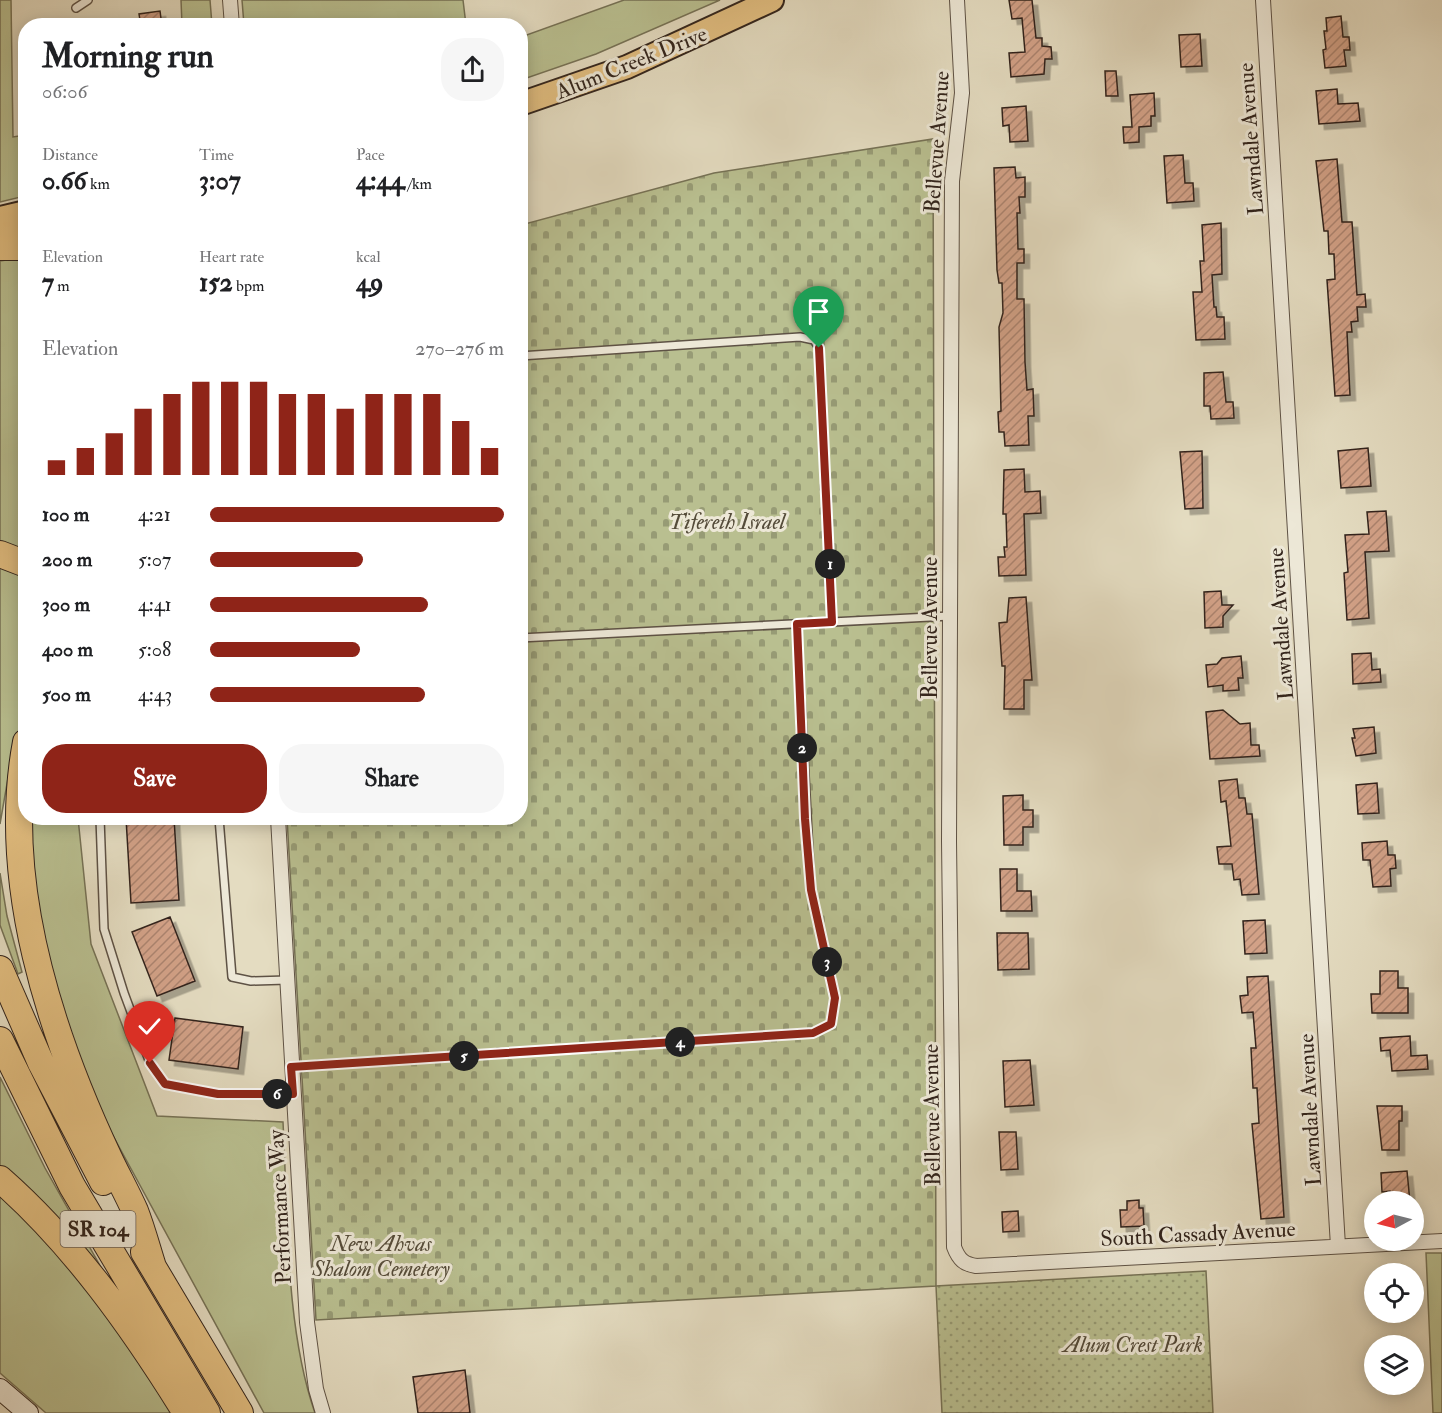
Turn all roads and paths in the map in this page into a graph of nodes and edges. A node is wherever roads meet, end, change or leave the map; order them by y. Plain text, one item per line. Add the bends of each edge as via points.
1 (88, 0) edge
2 (230, 0) edge
3 (772, 0) edge
4 (957, 0) edge
5 (1263, 0) edge
6 (76, 8) dead end
7 (231, 18) edge
8 (528, 101) edge
9 (18, 214) edge
10 (0, 218) edge
11 (18, 234) edge
12 (0, 238) edge
13 (0, 247) edge
14 (18, 247) edge
15 (528, 355) edge
16 (0, 554) edge
17 (18, 561) edge
18 (950, 616) junction
19 (832, 622) junction
20 (797, 624) junction
21 (528, 638) edge
22 (18, 770) edge
23 (100, 825) edge
24 (220, 825) edge
25 (278, 825) edge
26 (0, 969) edge
27 (287, 980) junction
28 (0, 1040) edge
29 (291, 1067) junction
30 (293, 1094) junction
31 (0, 1179) edge
32 (1442, 1241) edge
33 (1338, 1246) junction
34 (958, 1257) joint
35 (153, 1267) junction
36 (0, 1389) edge
37 (28, 1413) edge
38 (187, 1413) edge
39 (207, 1413) edge
40 (240, 1413) edge
41 (323, 1413) edge

1 - 6 lane
2 - 7 street
3 - 8 main road, Alum Creek Drive via 627,68
4 - 18 street, Bellevue Avenue via 962,93 952,181
5 - 33 street, Lawndale Avenue
9 - 10 main road
11 - 12 main road
13 - 14 highway
15 - 19 lane via 800,337 814,340 819,348
16 - 17 highway
18 - 19 lane
18 - 34 street, Bellevue Avenue via 954,1247
19 - 20 lane
20 - 21 lane
20 - 29 lane via 810,878 835,998 831,1024 813,1033
22 - 35 highway via 8,844 12,900 21,942 68,1068 135,1211
23 - 30 lane via 104,929 150,1063 165,1084 218,1094
24 - 27 lane via 232,977 250,981
25 - 27 street, Performance Way
26 - 35 highway, SR 104 via 75,1130
27 - 29 street, Performance Way
28 - 39 highway, SR 104 via 72,1186
29 - 30 street, Performance Way
30 - 41 street, Performance Way via 307,1322
31 - 38 highway via 89,1273
32 - 33 street, South Cassady Avenue
33 - 34 street, South Cassady Avenue via 976,1266
35 - 40 highway, SR 104
36 - 37 main road

